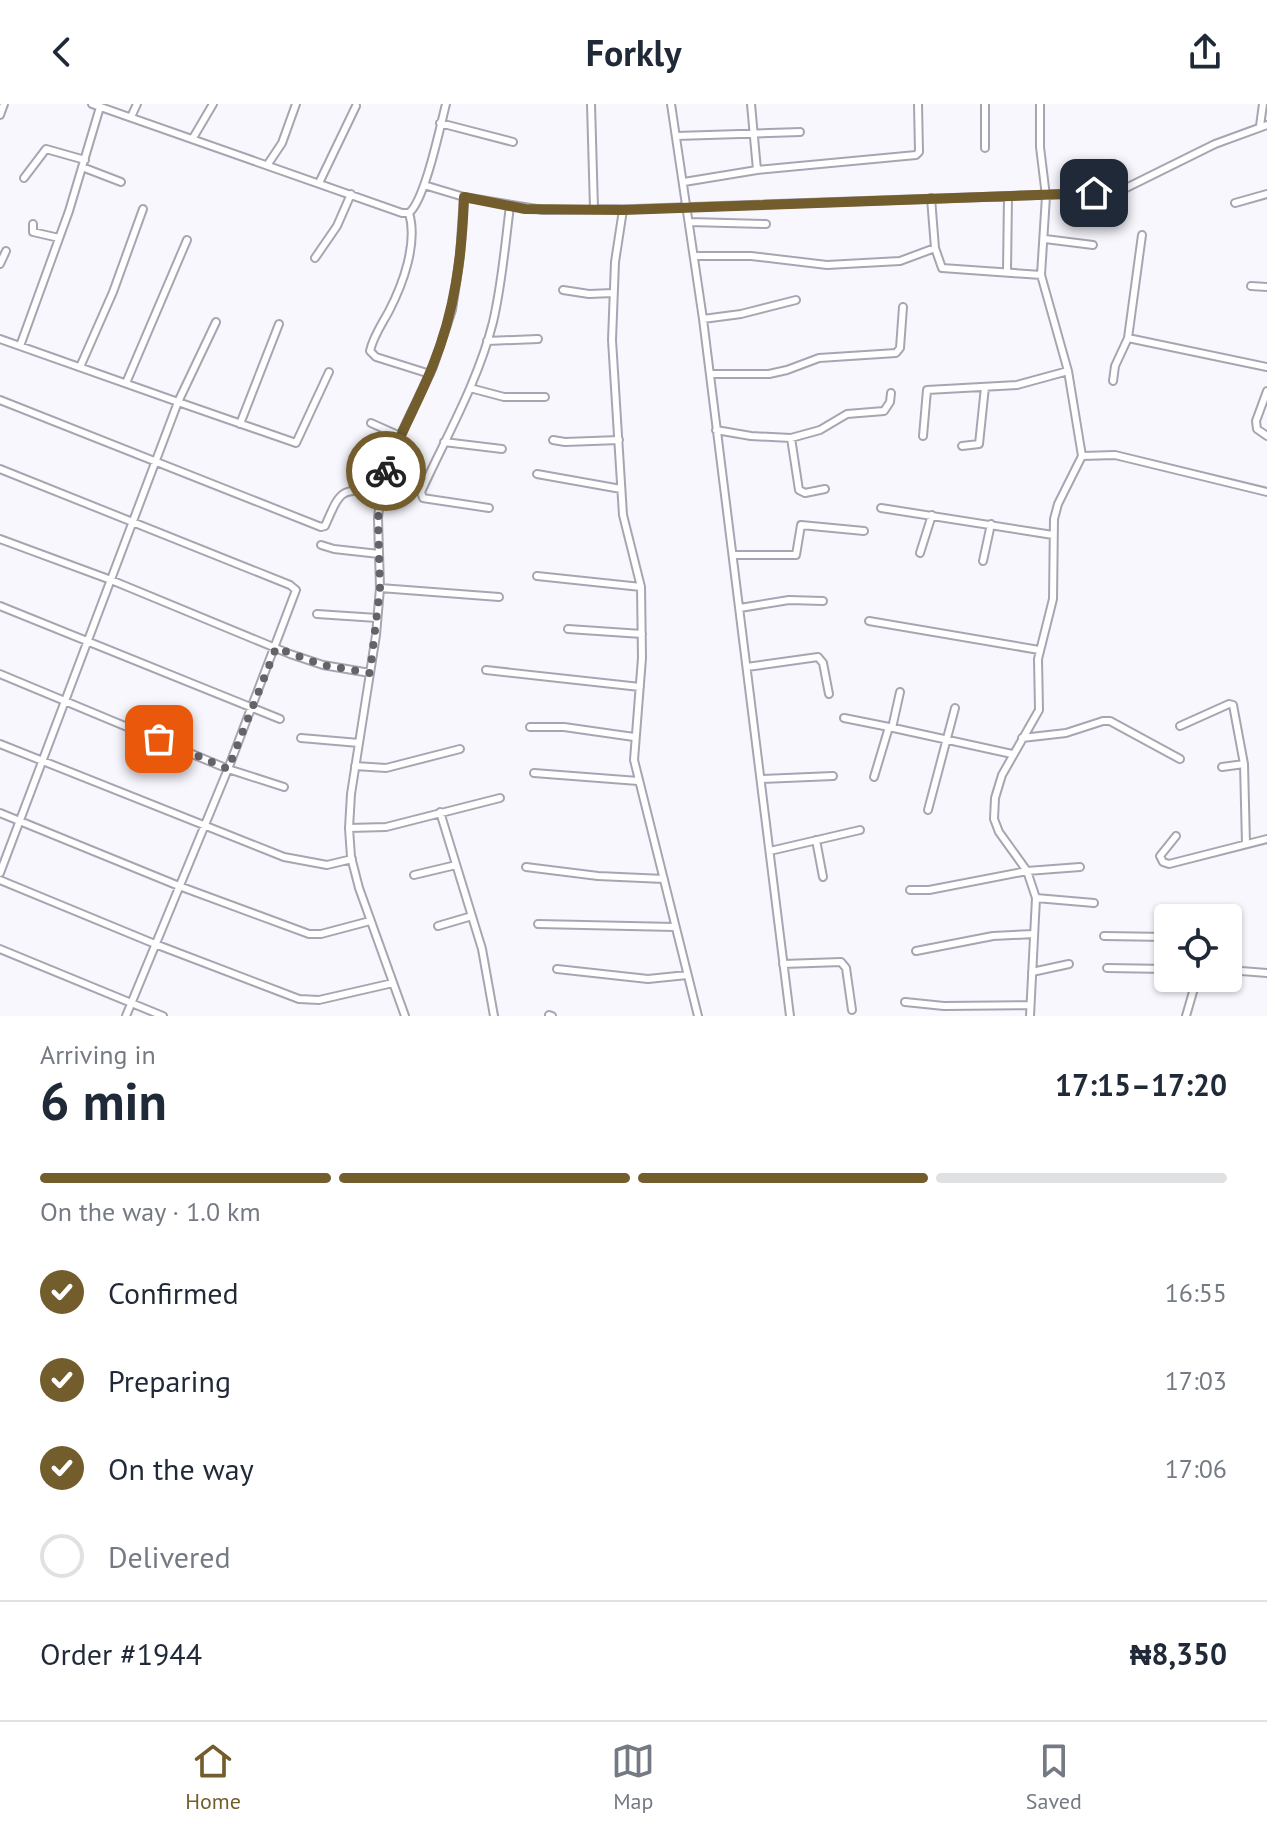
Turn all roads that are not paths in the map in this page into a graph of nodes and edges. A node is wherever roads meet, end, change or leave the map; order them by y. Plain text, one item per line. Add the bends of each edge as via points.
1 (4, 104) edge
2 (137, 104) edge
3 (213, 104) edge
4 (296, 104) edge
5 (446, 104) edge
6 (591, 104) edge
7 (671, 104) edge
8 (751, 104) edge
9 (918, 104) edge
10 (985, 104) edge
11 (1040, 104) edge
12 (1263, 104) edge
13 (96, 105) edge
14 (356, 106) edge
15 (0, 115) edge
16 (131, 117) junction
17 (440, 123) junction
18 (1263, 125) edge
19 (754, 132) junction
20 (800, 132) dead end
21 (676, 136) junction
22 (193, 138) junction
23 (513, 142) dead end
24 (985, 148) dead end
25 (84, 163) junction
26 (268, 164) junction
27 (757, 170) junction
28 (24, 178) dead end
29 (121, 182) dead end
30 (684, 182) junction
31 (319, 183) junction
32 (424, 185) junction
33 (351, 194) junction
34 (1267, 194) edge
35 (1008, 196) junction
36 (1046, 196) junction
37 (464, 197) junction
38 (931, 198) junction
39 (1235, 203) dead end
40 (510, 206) junction
41 (687, 207) junction
42 (143, 209) dead end
43 (594, 209) junction
44 (623, 210) junction
45 (409, 213) junction
46 (690, 222) junction
47 (33, 224) dead end
48 (766, 224) dead end
49 (1142, 235) dead end
50 (59, 238) junction
51 (1045, 239) junction
52 (187, 240) dead end
53 (1093, 245) dead end
54 (935, 248) junction
55 (6, 251) dead end
56 (694, 256) junction
57 (315, 258) dead end
58 (0, 264) edge
59 (1007, 272) junction
60 (1041, 275) junction
61 (1251, 286) dead end
62 (1267, 287) edge
63 (563, 290) dead end
64 (613, 293) junction
65 (796, 300) dead end
66 (903, 307) dead end
67 (703, 319) junction
68 (216, 322) dead end
69 (279, 324) dead end
70 (1128, 338) junction
71 (0, 339) edge
72 (538, 339) dead end
73 (487, 341) junction
74 (20, 346) junction
75 (80, 367) junction
76 (1267, 367) edge
77 (1068, 371) junction
78 (329, 372) dead end
79 (430, 374) junction
80 (710, 374) junction
81 (1113, 381) dead end
82 (126, 383) junction
83 (985, 387) junction
84 (470, 388) junction
85 (1267, 391) edge
86 (891, 393) dead end
87 (545, 397) dead end
88 (0, 400) edge
89 (178, 402) junction
90 (371, 423) dead end
91 (240, 424) junction
92 (716, 430) junction
93 (400, 436) junction
94 (923, 436) dead end
95 (1267, 436) edge
96 (791, 438) junction
97 (553, 440) dead end
98 (619, 440) junction
99 (444, 442) junction
100 (962, 446) dead end
101 (502, 449) dead end
102 (1082, 456) junction
103 (156, 463) junction
104 (0, 469) edge
105 (537, 474) dead end
106 (621, 489) junction
107 (825, 489) dead end
108 (381, 491) junction
109 (1267, 492) edge
110 (489, 508) dead end
111 (881, 508) dead end
112 (932, 515) junction
113 (134, 523) junction
114 (991, 524) junction
115 (864, 531) dead end
116 (1053, 535) junction
117 (0, 539) edge
118 (321, 545) dead end
119 (920, 553) dead end
120 (379, 554) junction
121 (733, 555) junction
122 (983, 561) dead end
123 (537, 576) dead end
124 (111, 580) junction
125 (641, 587) junction
126 (380, 588) junction
127 (499, 597) dead end
128 (823, 601) dead end
129 (0, 606) edge
130 (740, 608) junction
131 (317, 614) dead end
132 (377, 618) junction
133 (869, 621) dead end
134 (568, 629) dead end
135 (642, 634) junction
136 (89, 642) junction
137 (276, 648) junction
138 (1039, 650) junction
139 (747, 667) junction
140 (486, 670) dead end
141 (370, 673) junction
142 (0, 674) edge
143 (640, 687) junction
144 (900, 692) dead end
145 (829, 694) dead end
146 (66, 700) junction
147 (251, 707) junction
148 (955, 708) dead end
149 (844, 718) dead end
150 (280, 719) dead end
151 (1180, 726) dead end
152 (530, 727) dead end
153 (890, 727) junction
154 (634, 737) junction
155 (301, 738) dead end
156 (1022, 738) junction
157 (948, 740) junction
158 (359, 743) junction
159 (0, 744) edge
160 (460, 749) dead end
161 (1012, 754) junction
162 (1180, 759) dead end
163 (43, 760) junction
164 (1244, 764) junction
165 (355, 766) junction
166 (1222, 767) dead end
167 (228, 769) junction
168 (534, 773) dead end
169 (833, 776) dead end
170 (874, 777) dead end
171 (761, 779) junction
172 (638, 781) junction
173 (284, 787) dead end
174 (500, 798) dead end
175 (928, 810) dead end
176 (440, 812) junction
177 (0, 813) edge
178 (20, 820) junction
179 (204, 826) junction
180 (349, 828) junction
181 (860, 830) dead end
182 (1176, 836) dead end
183 (1267, 839) edge
184 (816, 840) junction
185 (1246, 844) junction
186 (770, 851) junction
187 (352, 859) junction
188 (456, 865) junction
189 (526, 867) dead end
190 (1080, 867) dead end
191 (1027, 871) junction
192 (0, 873) edge
193 (414, 875) dead end
194 (823, 877) dead end
195 (664, 879) junction
196 (0, 880) edge
197 (179, 886) junction
198 (910, 890) dead end
199 (1036, 898) junction
200 (1094, 903) dead end
201 (472, 916) junction
202 (370, 921) junction
203 (538, 924) dead end
204 (438, 926) dead end
205 (675, 927) junction
206 (1034, 934) junction
207 (1104, 936) dead end
208 (1154, 937) edge
209 (155, 944) junction
210 (0, 949) edge
211 (916, 951) dead end
212 (783, 964) junction
213 (1069, 964) dead end
214 (1107, 968) dead end
215 (557, 969) dead end
216 (1154, 969) edge
217 (1242, 971) edge
218 (1032, 972) junction
219 (1267, 973) edge
220 (687, 975) junction
221 (393, 983) junction
222 (1193, 992) edge
223 (905, 1002) dead end
224 (131, 1004) junction
225 (1030, 1005) junction
226 (852, 1010) dead end
227 (126, 1016) edge
228 (163, 1016) edge
229 (405, 1016) edge
230 (494, 1016) edge
231 (698, 1016) edge
232 (790, 1016) edge
233 (1030, 1016) edge
234 (1186, 1016) edge

1 - 15 street
2 - 16 street
3 - 22 street
4 - 26 street
5 - 17 street
6 - 43 street
7 - 21 street
8 - 19 street
9 - 27 street via 916,155
10 - 24 street
11 - 36 street
12 - 18 street
13 - 16 street
13 - 25 street
14 - 31 street
16 - 22 street
17 - 23 street
17 - 32 street
18 - 36 street via 1122,190
19 - 20 street
19 - 21 street
19 - 27 street
21 - 30 street
22 - 26 street
25 - 28 street via 46,149
25 - 29 street
25 - 50 street
26 - 31 street
27 - 30 street
30 - 41 street
31 - 33 street
32 - 37 street
32 - 45 street
33 - 45 street
33 - 57 street
34 - 39 street
35 - 36 street
35 - 38 street
35 - 59 street
36 - 51 street
37 - 40 street
37 - 79 street via 452,310
38 - 41 street
38 - 54 street
40 - 43 street
40 - 73 street
41 - 44 street
41 - 46 street
42 - 75 street
43 - 44 street
44 - 64 street
45 - 79 street via 411,247 370,351
46 - 48 street
46 - 56 street
47 - 50 street via 33,232
49 - 70 street
50 - 74 street
51 - 53 street
51 - 60 street
52 - 82 street
54 - 56 street via 900,261 827,265
54 - 59 street via 942,268
55 - 58 street
56 - 67 street
59 - 60 street
60 - 77 street
61 - 62 street
63 - 64 street
64 - 98 street
65 - 67 street
66 - 80 street via 897,353 819,358 769,374
67 - 80 street
68 - 89 street
69 - 91 street
70 - 76 street
70 - 81 street
71 - 74 street
72 - 73 street
73 - 84 street
74 - 75 street
75 - 82 street
77 - 83 street via 1026,384
77 - 102 street
78 - 91 street via 296,443
79 - 93 street
80 - 92 street
82 - 89 street
83 - 94 street via 927,390
83 - 100 street via 979,444
84 - 87 street via 504,397
84 - 99 street
85 - 95 street via 1256,421
86 - 96 street via 884,411 847,414 820,430
88 - 103 street
89 - 91 street
89 - 103 street
90 - 93 street
92 - 96 street
92 - 121 street
93 - 108 street
96 - 107 street via 800,492
97 - 98 street
98 - 106 street
99 - 101 street
99 - 110 street via 421,496
102 - 109 street via 1127,457
102 - 116 street via 1058,504
103 - 108 street via 321,527 345,491
103 - 113 street
104 - 113 street
105 - 106 street
106 - 125 street via 626,535
108 - 120 street
111 - 112 street
112 - 114 street
112 - 119 street
113 - 124 street
113 - 137 street via 296,590
114 - 116 street
114 - 122 street
115 - 121 street via 801,525 796,555
116 - 138 street via 1053,599
117 - 124 street
118 - 120 street
120 - 126 street
121 - 130 street
123 - 125 street
124 - 136 street
124 - 137 street
125 - 135 street
126 - 127 street
126 - 132 street
128 - 130 street
129 - 136 street
130 - 139 street
131 - 132 street
132 - 141 street
133 - 138 street
134 - 135 street
135 - 143 street
136 - 146 street
136 - 147 street
137 - 141 street via 323,665
137 - 147 street
138 - 156 street via 1039,710
139 - 145 street via 818,657
139 - 171 street
140 - 143 street
141 - 158 street
142 - 146 street
143 - 154 street
144 - 153 street
146 - 163 street
146 - 167 street
147 - 150 street
147 - 167 street
148 - 157 street
149 - 153 street
151 - 164 street via 1233,705
152 - 154 street
153 - 157 street
153 - 170 street
154 - 172 street
155 - 158 street
156 - 161 street
156 - 162 street via 1110,721
157 - 161 street
157 - 175 street
158 - 165 street
159 - 163 street
160 - 165 street via 386,768
161 - 191 street via 995,798 994,819
163 - 178 street
163 - 179 street
164 - 166 street
164 - 185 street
165 - 180 street
167 - 173 street
167 - 179 street
168 - 172 street
169 - 171 street
171 - 186 street
172 - 195 street
174 - 176 street
176 - 180 street via 386,827
176 - 188 street
177 - 178 street
178 - 192 street
178 - 197 street
179 - 187 street via 311,864
179 - 197 street
180 - 187 street
181 - 184 street
182 - 185 street via 1162,851 1163,862
183 - 185 street
184 - 186 street
184 - 194 street
186 - 212 street
187 - 202 street
188 - 193 street
188 - 201 street
189 - 195 street
190 - 191 street
191 - 198 street
191 - 199 street
195 - 205 street
196 - 209 street
197 - 202 street via 309,934
197 - 209 street
199 - 200 street
199 - 206 street
201 - 204 street
201 - 230 street
202 - 221 street
203 - 205 street
205 - 220 street
206 - 211 street
206 - 218 street
207 - 208 street
209 - 221 street via 299,999 319,1000
209 - 224 street
210 - 224 street
212 - 226 street via 841,962
212 - 232 street
213 - 218 street
214 - 216 street
215 - 220 street via 637,978
217 - 219 street
218 - 225 street
220 - 231 street
221 - 229 street
222 - 234 street
223 - 225 street
224 - 227 street
224 - 228 street
225 - 233 street

